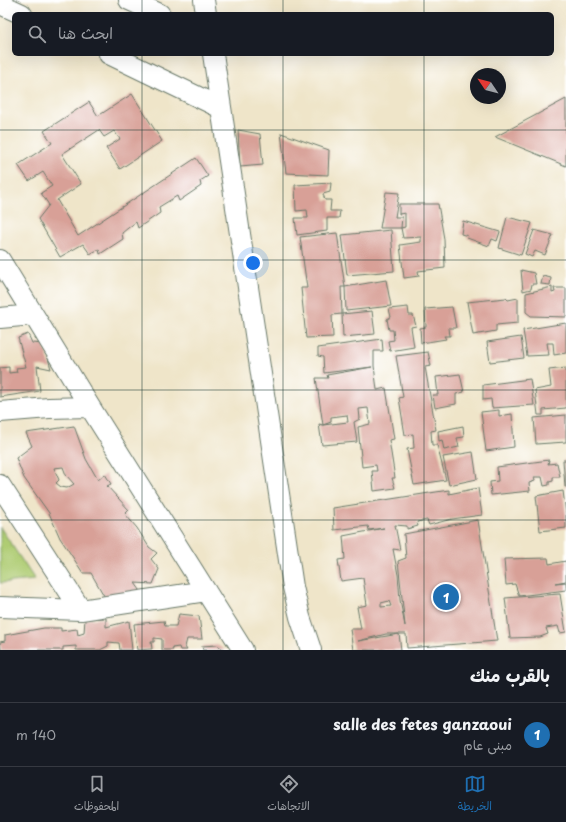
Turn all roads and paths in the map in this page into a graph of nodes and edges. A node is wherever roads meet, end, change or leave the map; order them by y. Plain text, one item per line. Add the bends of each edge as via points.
1 (129, 0) edge
2 (204, 0) edge
3 (0, 4) edge
4 (18, 12) edge
5 (156, 12) edge
6 (206, 12) edge
7 (113, 56) edge
8 (213, 56) edge
9 (221, 108) junction
10 (0, 260) edge
11 (33, 315) junction
12 (0, 318) edge
13 (90, 407) junction
14 (0, 412) edge
15 (0, 485) edge
16 (206, 591) junction
17 (0, 607) edge
18 (81, 610) junction
19 (243, 650) edge
20 (311, 650) edge

1 - 5 street
2 - 6 street
3 - 4 street
7 - 9 street
8 - 9 street
9 - 20 street via 293,587
10 - 11 street
11 - 12 street
11 - 13 street
13 - 14 street
13 - 16 street
15 - 18 street
16 - 18 street
16 - 19 street
17 - 18 street

